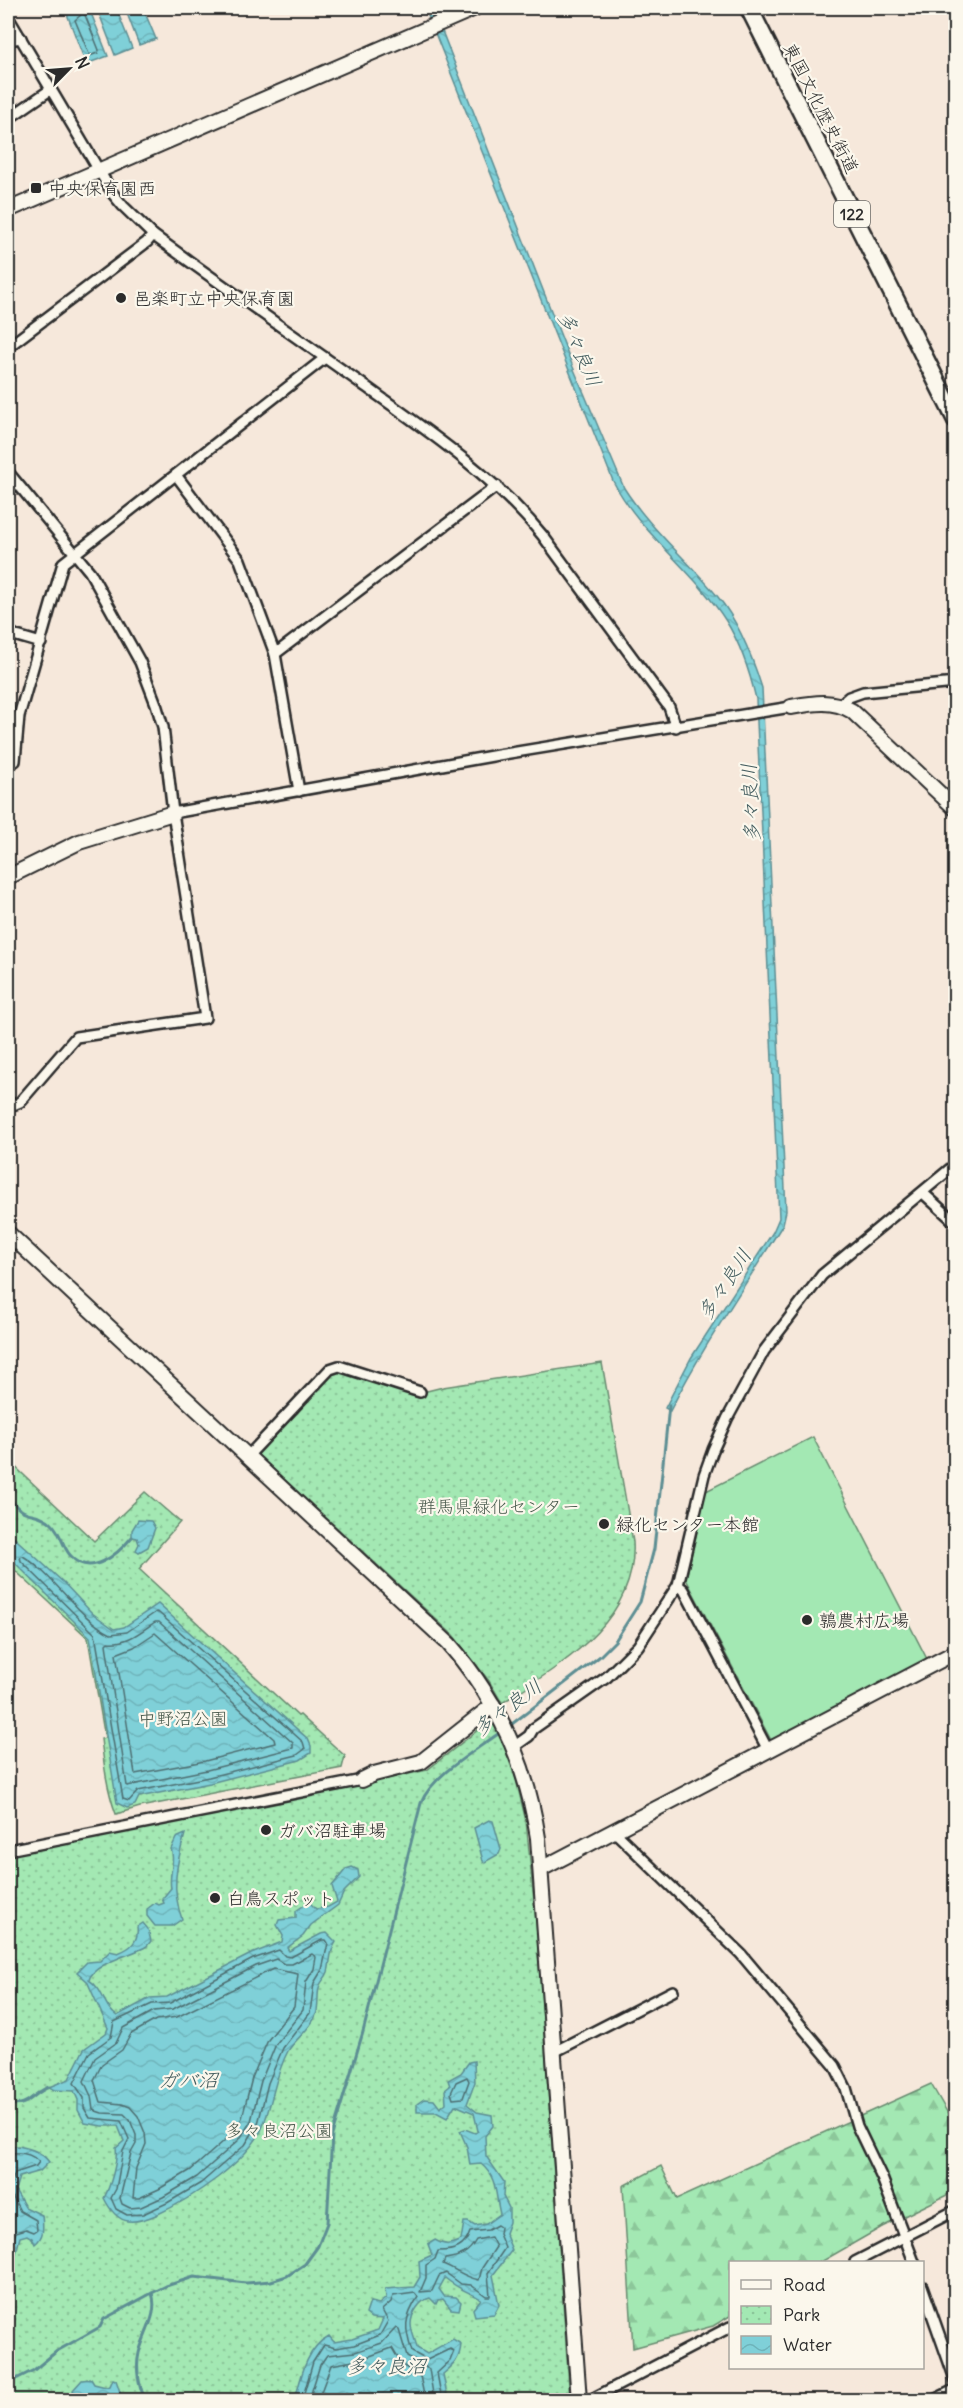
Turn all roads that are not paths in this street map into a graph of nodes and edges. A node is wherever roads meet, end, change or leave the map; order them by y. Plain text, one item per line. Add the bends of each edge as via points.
1 (475, 8) edge
2 (749, 8) edge
3 (8, 17) edge
4 (21, 38) junction
5 (8, 40) edge
6 (50, 90) junction
7 (8, 119) edge
8 (98, 171) junction
9 (8, 210) edge
10 (153, 235) junction
11 (8, 347) edge
12 (325, 358) junction
13 (956, 420) edge
14 (8, 472) edge
15 (176, 475) junction
16 (497, 486) junction
17 (74, 553) junction
18 (8, 631) edge
19 (41, 642) junction
20 (275, 654) junction
21 (956, 683) edge
22 (841, 704) junction
23 (784, 707) joint
24 (676, 727) junction
25 (8, 764) edge
26 (298, 791) junction
27 (956, 809) edge
28 (172, 813) junction
29 (8, 877) edge
30 (8, 1107) edge
31 (956, 1164) edge
32 (923, 1193) junction
33 (956, 1223) edge
34 (8, 1233) edge
35 (420, 1392) dead end
36 (248, 1456) junction
37 (678, 1585) junction
38 (956, 1652) edge
39 (496, 1710) junction
40 (513, 1744) junction
41 (768, 1750) junction
42 (362, 1780) joint
43 (615, 1832) junction
44 (8, 1850) edge
45 (541, 1869) junction
46 (673, 1991) dead end
47 (554, 2052) junction
48 (956, 2210) edge
49 (905, 2236) junction
50 (857, 2261) edge
51 (914, 2261) edge
52 (924, 2292) edge
53 (729, 2328) edge
54 (956, 2382) edge
55 (956, 2389) edge
56 (579, 2400) edge
57 (590, 2400) edge
58 (934, 2400) edge

1 - 8 street
2 - 13 highway, 東国文化歴史街道 / 122
3 - 4 street
4 - 5 street
4 - 6 street
6 - 7 street
6 - 8 street
8 - 9 street
8 - 10 street via 123,206
10 - 11 street
10 - 12 street
12 - 15 street
12 - 16 street
14 - 17 street
15 - 17 street
15 - 20 street via 240,560
16 - 20 street
16 - 24 street via 543,536 669,707
17 - 19 street via 63,563
17 - 28 street via 90,572 123,630 156,704 163,727
18 - 19 street
19 - 25 street via 19,716 15,761
20 - 26 street
21 - 22 street via 863,692
22 - 23 street
22 - 27 street
23 - 24 street
24 - 26 street
26 - 28 street
28 - 29 street via 79,842
28 - 30 street via 205,1018 76,1037 20,1102
31 - 32 street
32 - 33 street
32 - 37 street via 822,1275 764,1351 710,1458
34 - 36 street
35 - 36 street via 339,1366 330,1369
36 - 39 street via 449,1644 473,1672
37 - 40 street via 638,1646 607,1677
37 - 41 street
38 - 41 street
39 - 40 street
39 - 42 street via 421,1762
40 - 45 street via 534,1811
41 - 43 street
42 - 44 street
43 - 45 street
43 - 49 street via 741,1954 835,2066
45 - 47 street
46 - 47 street
47 - 56 street
48 - 49 street
49 - 50 street
49 - 51 street
52 - 54 street
53 - 57 street
55 - 58 street

